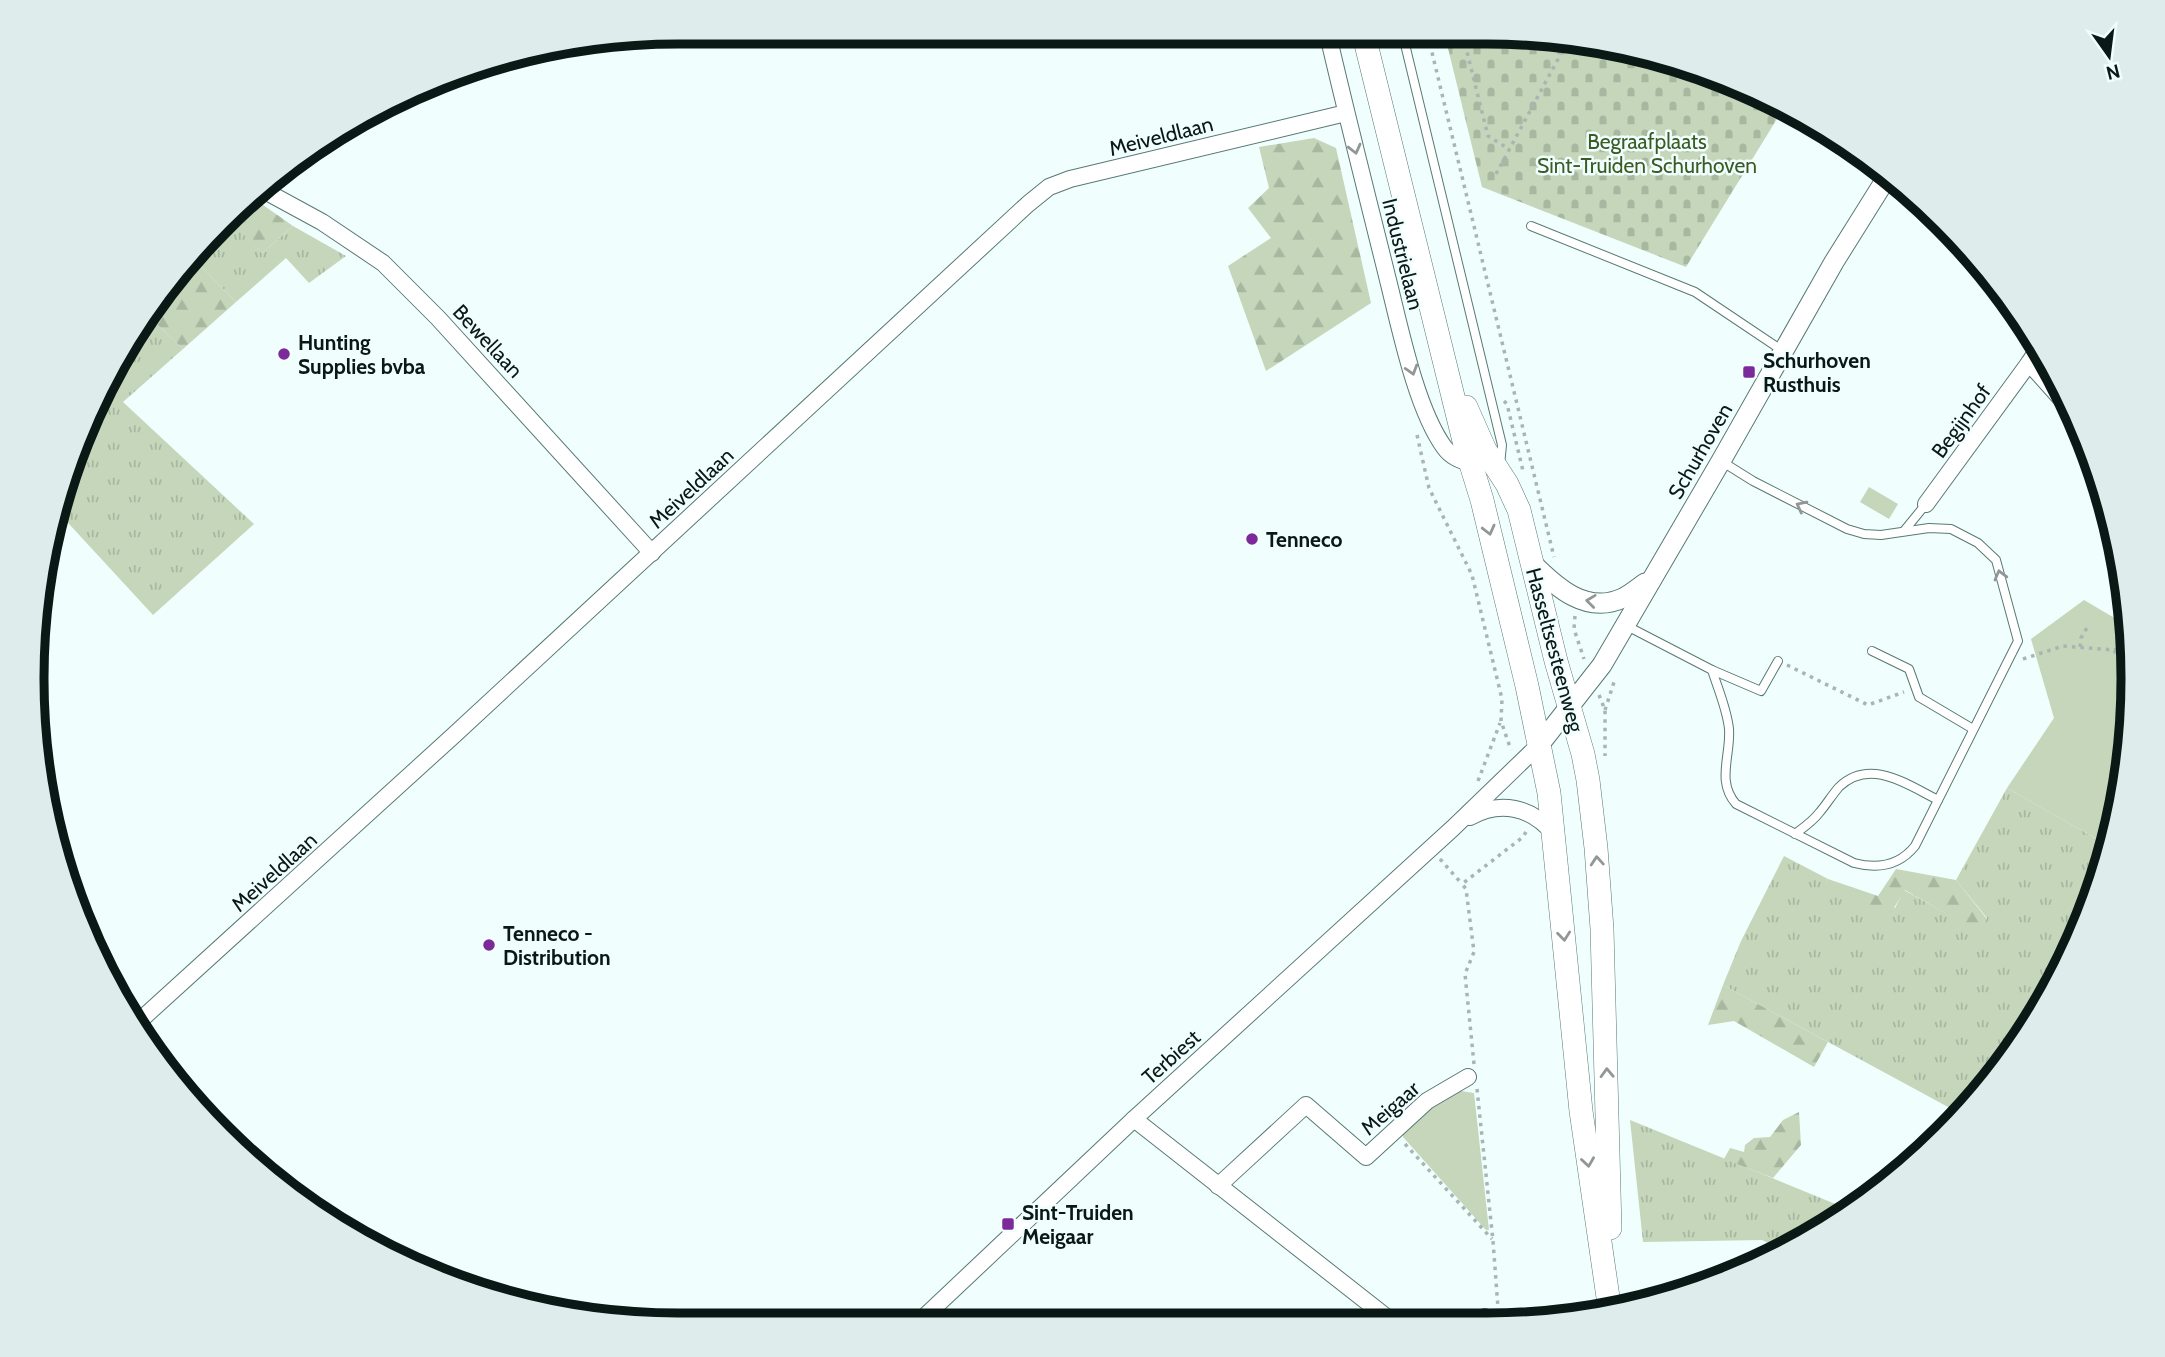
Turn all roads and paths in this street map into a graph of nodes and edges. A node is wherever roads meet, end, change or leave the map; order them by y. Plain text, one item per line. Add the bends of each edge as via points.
1 (1330, 44) edge
2 (1366, 44) edge
3 (1377, 44) edge
4 (1405, 44) edge
5 (1430, 44) edge
6 (1465, 45) edge
7 (1564, 48) edge
8 (1346, 113) junction
9 (1509, 149) junction
10 (1496, 174) dead end
11 (1883, 183) edge
12 (269, 193) edge
13 (1531, 226) dead end
14 (1783, 351) junction
15 (2033, 357) edge
16 (2029, 363) junction
17 (2049, 386) edge
18 (1504, 401) dead end
19 (1721, 461) junction
20 (1471, 464) junction
21 (1499, 471) junction
22 (1526, 481) dead end
23 (1926, 504) joint
24 (1904, 531) junction
25 (652, 553) junction
26 (1532, 564) junction
27 (1557, 565) dead end
28 (1652, 578) junction
29 (1625, 625) junction
30 (2088, 626) dead end
31 (2080, 648) junction
32 (2120, 648) edge
33 (2114, 650) junction
34 (1872, 651) dead end
35 (2023, 659) dead end
36 (1778, 661) joint
37 (2121, 663) edge
38 (1712, 670) junction
39 (1916, 687) junction
40 (1570, 708) junction
41 (1501, 721) dead end
42 (1973, 729) junction
43 (1541, 744) junction
44 (1477, 782) dead end
45 (1938, 800) junction
46 (1453, 828) junction
47 (1520, 830) dead end
48 (1526, 832) junction
49 (1795, 834) junction
50 (1544, 835) junction
51 (1431, 848) junction
52 (1462, 884) junction
53 (143, 1018) edge
54 (1473, 1081) junction
55 (1134, 1119) junction
56 (1394, 1131) junction
57 (1218, 1185) junction
58 (1493, 1241) junction
59 (1608, 1287) junction
60 (1609, 1301) edge
61 (928, 1313) edge
62 (1380, 1313) edge
63 (1488, 1313) edge

1 - 8 street, Industrielaan
2 - 20 main road, Hasseltsesteenweg
3 - 21 main road, Hasseltsesteenweg via 1466,407
4 - 21 lane via 1502,445
5 - 27 path
6 - 9 path via 1488,136
7 - 9 path
8 -> 20 street, Industrielaan via 1398,321 1429,420 1445,448
8 - 25 street, Meiveldlaan via 1049,187
9 - 10 path
11 - 14 street, Schurhoven
12 - 25 street, Bewellaan via 383,263 438,317
13 - 14 lane via 1695,292
14 - 19 street, Schurhoven
15 - 16 street, Begijnhof
16 - 17 street
16 - 23 street, Begijnhof
18 - 22 path
24 -> 19 lane via 1864,534 1847,529
19 - 28 street, Schurhoven
20 -> 43 main road, Hasseltsesteenweg
21 - 26 main road, Hasseltsesteenweg via 1519,510
23 - 24 lane
42 -> 24 lane via 2018,641 1996,560 1978,543 1951,529
25 - 53 street, Meiveldlaan
28 -> 26 street via 1626,597 1591,602 1562,592
26 - 40 main road, Hasseltsesteenweg
28 - 29 street, Schurhoven
29 - 38 lane
29 - 40 street, Schurhoven
30 - 31 path
31 - 33 path
31 - 35 path via 2063,646
32 - 33 path
33 - 37 path
34 - 39 lane via 1909,669
36 - 38 lane via 1761,691
36 - 39 path via 1868,705
38 - 49 lane via 1729,729 1724,772 1729,796 1743,810
39 - 42 lane via 1919,696
40 - 43 street, Schurhoven
59 -> 40 main road, Hasseltsesteenweg via 1611,1249 1600,902 1588,780
41 - 44 path
42 - 45 lane
43 - 46 street, Terbiest
43 - 50 main road, Hasseltsesteenweg
45 - 49 lane via 1883,774 1868,772 1841,785 1818,815
45 - 49 lane via 1915,846 1889,865 1854,863
46 - 50 street, Terbiest via 1485,809 1511,807 1546,824
46 - 51 street, Terbiest
47 - 48 path
48 - 50 path
48 - 52 path
50 -> 59 main road, Hasseltsesteenweg
51 - 52 path
51 - 55 street, Terbiest
52 - 54 path via 1474,952 1465,974
54 - 56 street, Meigaar via 1427,1101
54 - 58 path
55 - 57 street
55 - 61 street, Terbiest
56 - 57 street, Meigaar via 1366,1157 1306,1105
56 - 58 path
57 - 62 street
58 - 63 path
59 - 60 main road, Hasseltsesteenweg

